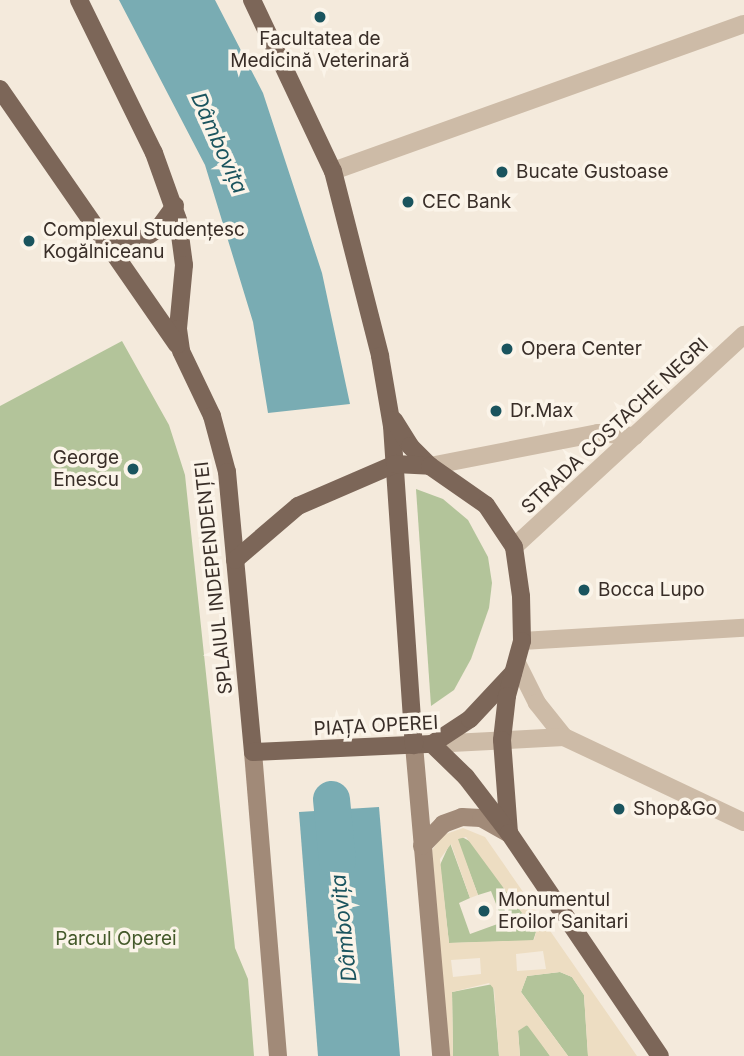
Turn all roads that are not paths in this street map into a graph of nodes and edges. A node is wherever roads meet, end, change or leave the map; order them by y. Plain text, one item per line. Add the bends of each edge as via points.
1 (79, 0) edge
2 (252, 0) edge
3 (744, 24) edge
4 (0, 89) edge
5 (333, 171) junction
6 (175, 206) junction
7 (104, 239) junction
8 (744, 335) edge
9 (181, 351) junction
10 (389, 411) junction
11 (635, 436) junction
12 (395, 464) junction
13 (430, 466) junction
14 (514, 547) junction
15 (235, 560) junction
16 (744, 628) edge
17 (522, 641) junction
18 (515, 668) junction
19 (564, 737) junction
20 (502, 740) junction
21 (423, 745) junction
22 (253, 752) junction
23 (744, 822) edge
24 (509, 833) junction
25 (422, 846) junction
26 (278, 1056) edge
27 (441, 1056) edge
28 (660, 1056) edge

1 - 6 main road, SPLAIUL INDEPENDENȚEI
2 - 5 main road
3 - 5 street
4 - 7 main road
5 - 10 main road
6 - 7 main road via 158,229 140,241 118,244
6 - 9 main road, SPLAIUL INDEPENDENȚEI via 184,250 177,316
7 - 9 main road
8 - 11 street, STRADA COSTACHE NEGRI
9 - 15 main road, SPLAIUL INDEPENDENȚEI via 212,416 222,450
10 - 12 main road
10 - 13 main road via 410,446
11 - 13 street via 598,433
11 - 14 street, STRADA COSTACHE NEGRI
12 - 13 main road
12 - 15 main road via 298,506
12 - 21 main road
13 - 14 main road via 486,505
14 - 17 main road
15 - 22 main road, SPLAIUL INDEPENDENȚEI
16 - 17 street
17 - 18 main road
18 - 19 street
18 - 20 main road
18 - 21 main road via 470,719
19 - 20 street, PIAȚA OPEREI
19 - 23 street
20 - 21 street, PIAȚA OPEREI
20 - 24 main road
21 - 22 main road, PIAȚA OPEREI
21 - 24 main road via 466,777
21 - 25 main road
22 - 26 main road, SPLAIUL INDEPENDENȚEI
24 - 25 main road via 481,818 462,817 443,824
24 - 28 main road
25 - 27 main road

